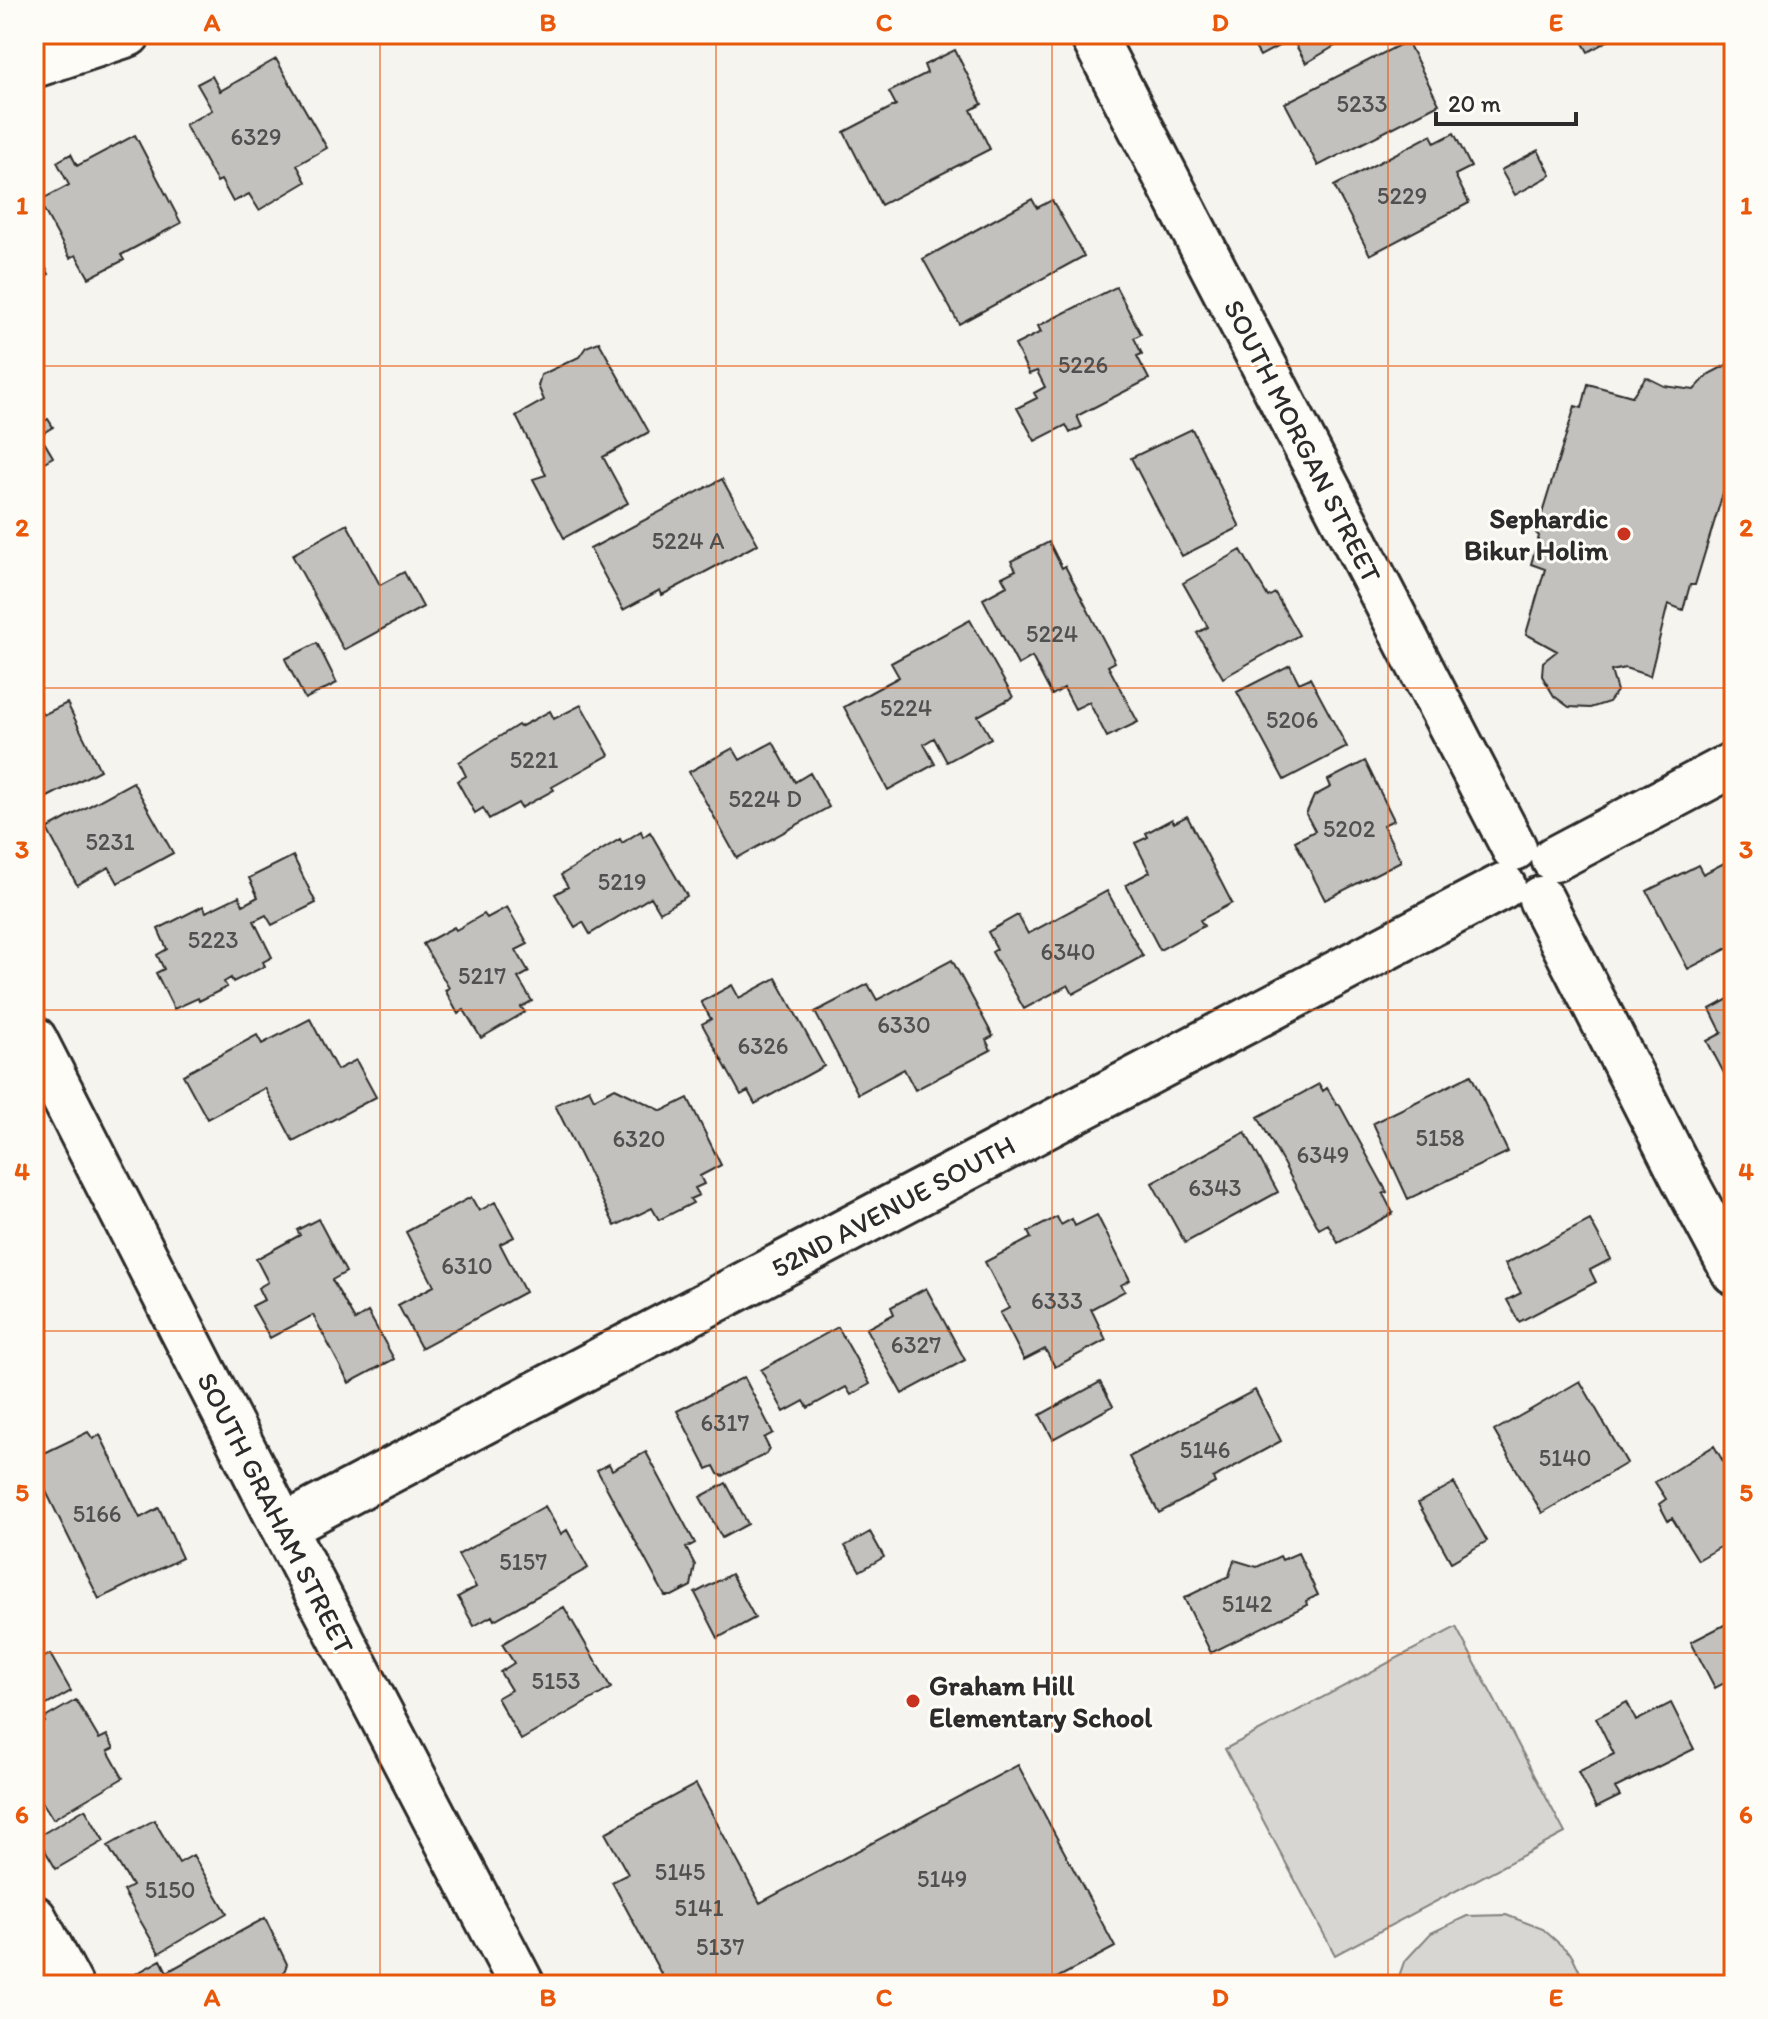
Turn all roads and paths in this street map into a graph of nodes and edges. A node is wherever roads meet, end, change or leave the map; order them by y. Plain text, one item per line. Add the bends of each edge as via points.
1 (128, 34) edge
2 (1092, 34) edge
3 (34, 65) edge
4 (1734, 764) edge
5 (1528, 873) junction
6 (34, 1039) edge
7 (50, 1110) edge
8 (1734, 1272) edge
9 (283, 1527) junction
10 (34, 1918) edge
11 (70, 1985) edge
12 (522, 1985) edge

1 - 3 street
2 - 5 street, SOUTH MORGAN STREET
4 - 5 street, 52ND AVENUE SOUTH
5 - 8 street, SOUTH MORGAN STREET
5 - 9 street, 52ND AVENUE SOUTH
6 - 7 street, SOUTH GRAHAM STREET
7 - 9 street, SOUTH GRAHAM STREET
9 - 12 street, SOUTH GRAHAM STREET
10 - 11 street

